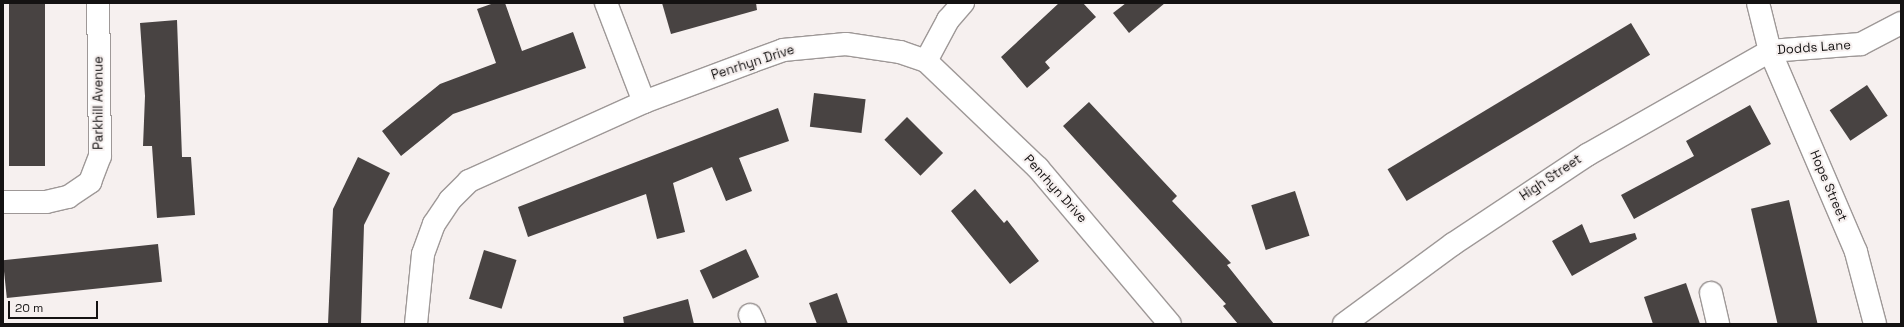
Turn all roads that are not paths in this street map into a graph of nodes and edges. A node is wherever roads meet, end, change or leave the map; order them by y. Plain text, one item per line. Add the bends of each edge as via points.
1 (98, 3) edge
2 (606, 3) edge
3 (964, 3) edge
4 (1758, 3) edge
5 (1901, 23) edge
6 (1770, 51) junction
7 (926, 61) junction
8 (644, 102) junction
9 (3, 202) edge
10 (1712, 292) dead end
11 (1355, 321) edge
12 (416, 324) edge
13 (1170, 324) edge
14 (1718, 324) edge
15 (1875, 324) edge

1 - 9 street, Parkhill Avenue via 100,156 90,182 68,197 46,202
2 - 8 street
3 - 7 street via 948,20
4 - 6 street, Hope Street
5 - 6 street, Dodds Lane via 1861,44
6 - 11 street, High Street via 1587,155 1453,244
6 - 15 street, Hope Street via 1856,252
7 - 8 street, Penrhyn Drive via 873,47 819,45 783,50
7 - 13 street, Penrhyn Drive via 1038,168
8 - 12 street, Penrhyn Drive via 469,181 450,200 434,224 423,254
10 - 14 street

